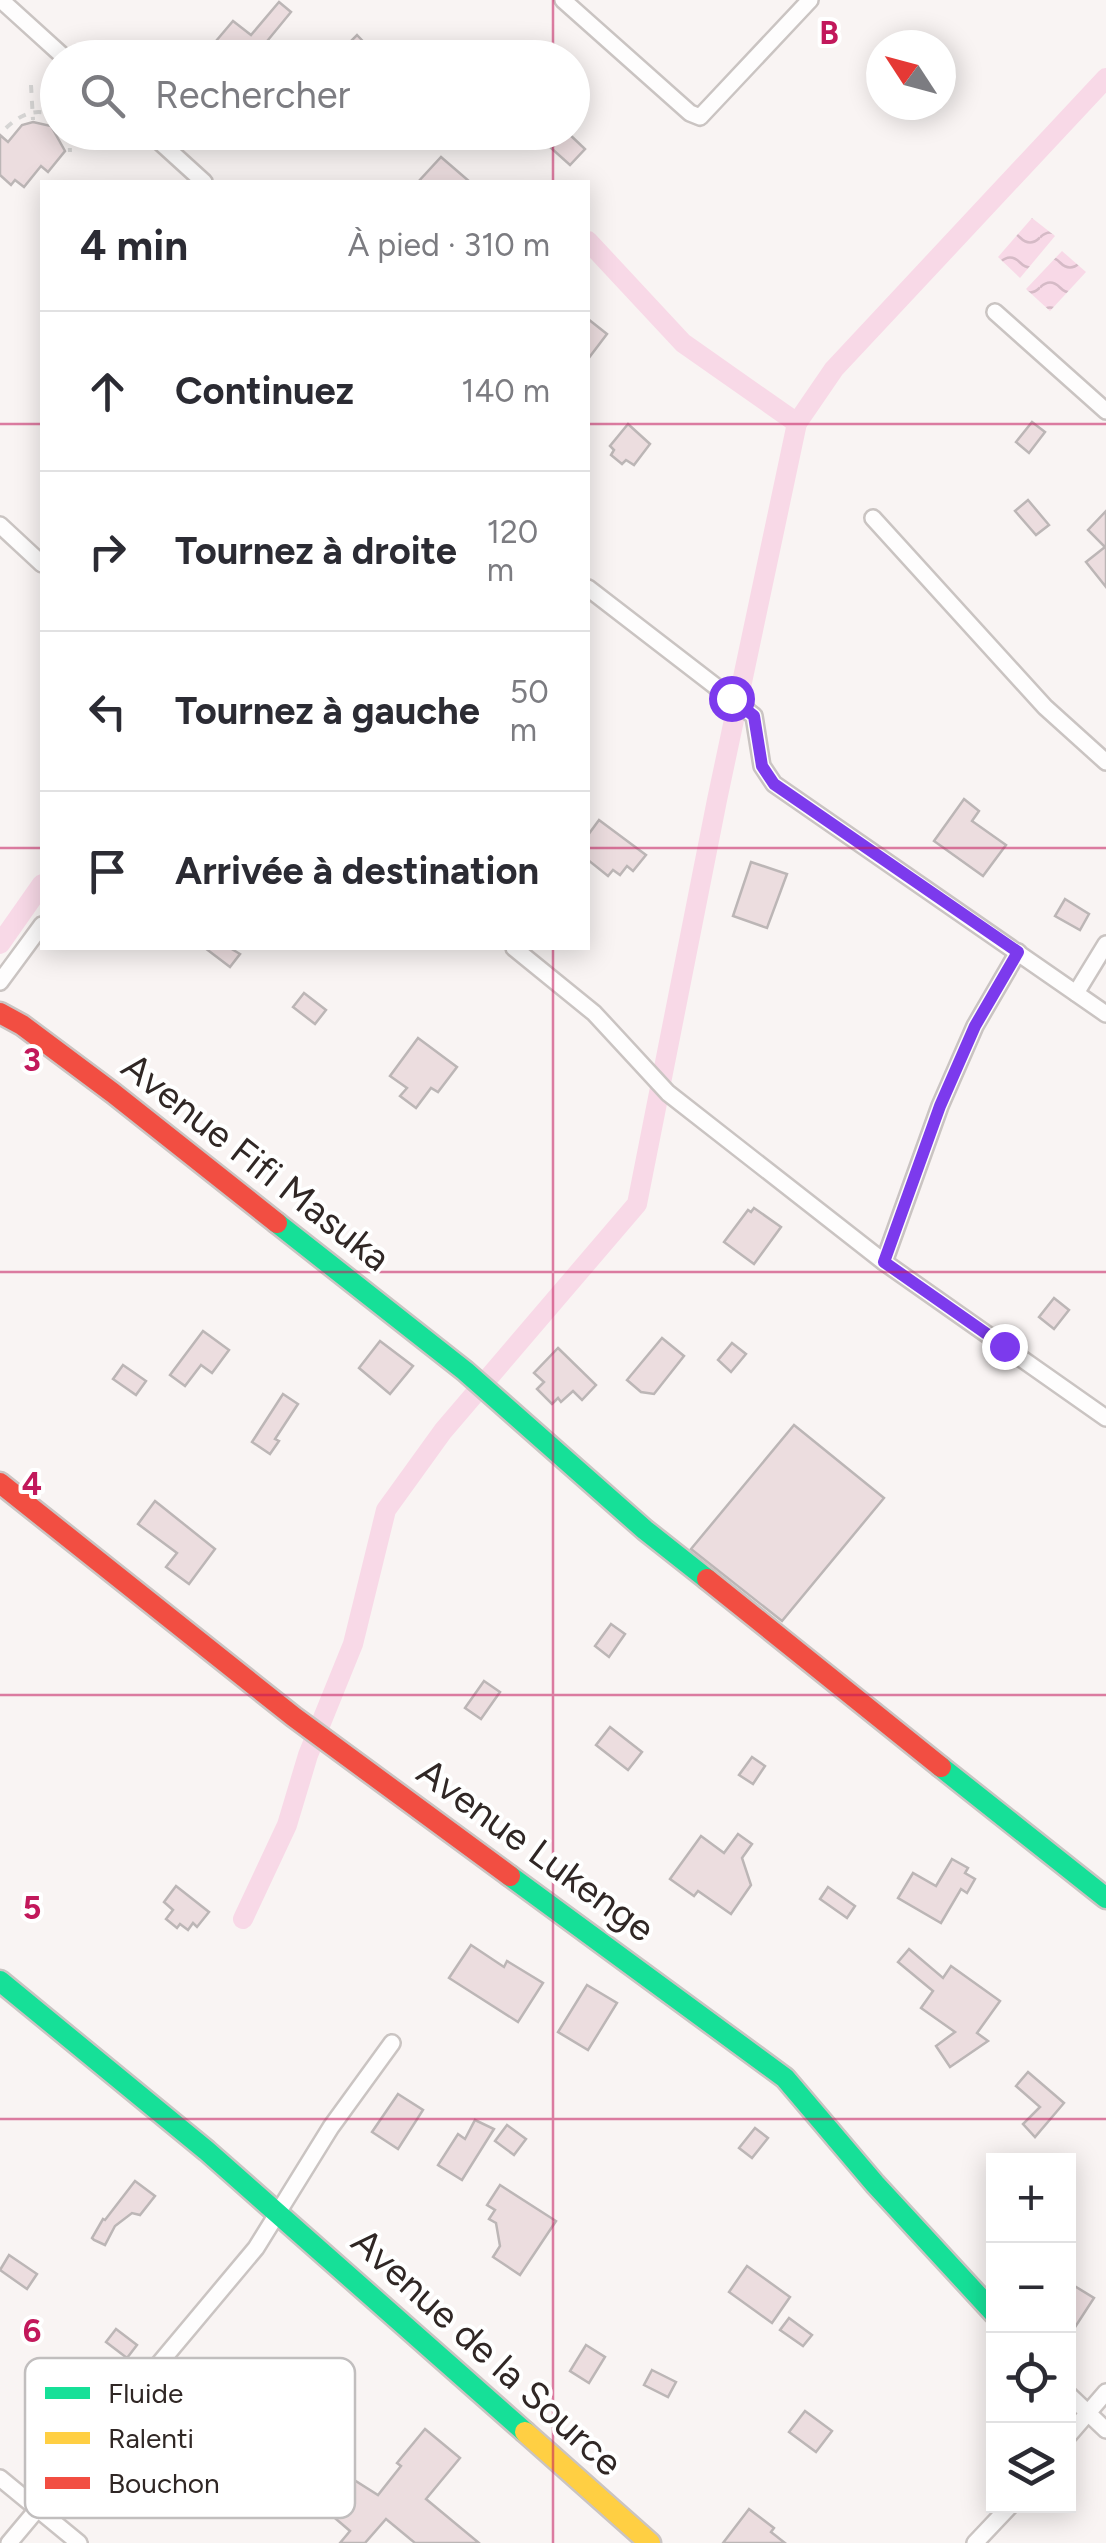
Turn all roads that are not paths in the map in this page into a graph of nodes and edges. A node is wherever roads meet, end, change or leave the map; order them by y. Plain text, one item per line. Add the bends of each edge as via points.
1 (1, 0) edge
2 (564, 0) edge
3 (810, 0) edge
4 (45, 40) edge
5 (168, 150) edge
6 (202, 180) edge
7 (995, 312) dead end
8 (1106, 411) edge
9 (873, 518) dead end
10 (0, 525) edge
11 (40, 562) edge
12 (590, 590) edge
13 (1106, 762) edge
14 (40, 928) edge
15 (1106, 944) edge
16 (516, 950) edge
17 (1018, 952) junction
18 (0, 982) edge
19 (1076, 992) junction
20 (0, 1013) edge
21 (1106, 1014) edge
22 (884, 1262) junction
23 (1106, 1418) edge
24 (0, 1483) edge
25 (1106, 1898) edge
26 (0, 1980) edge
27 (392, 2042) dead end
28 (278, 2214) junction
29 (986, 2304) edge
30 (164, 2358) edge
31 (1106, 2392) edge
32 (1076, 2402) edge
33 (1087, 2414) junction
34 (1076, 2427) edge
35 (1106, 2430) edge
36 (0, 2478) edge
37 (25, 2499) edge
38 (1003, 2513) edge
39 (31, 2518) edge
40 (48, 2518) edge
41 (9, 2543) edge
42 (78, 2543) edge
43 (650, 2543) edge
44 (975, 2543) edge

1 - 4 street
2 - 3 street via 700,117
5 - 6 street
7 - 8 street
9 - 13 street via 1045,706
10 - 11 street
12 - 17 street via 754,716 762,766 774,784
14 - 18 street
15 - 19 street
16 - 22 street via 594,1013 668,1093
17 - 19 street
17 - 22 street via 940,1106
19 - 21 street
20 - 25 street, Avenue Fifi Masuka via 465,1371 645,1530
22 - 23 street
24 - 29 street, Avenue Lukenge via 294,1717 784,2078
26 - 28 street, Avenue de la Source
27 - 28 street
28 - 30 street
28 - 43 street, Avenue de la Source
31 - 33 street
32 - 33 street
33 - 34 street
33 - 35 street
36 - 37 street
38 - 44 street
39 - 41 street
40 - 42 street

